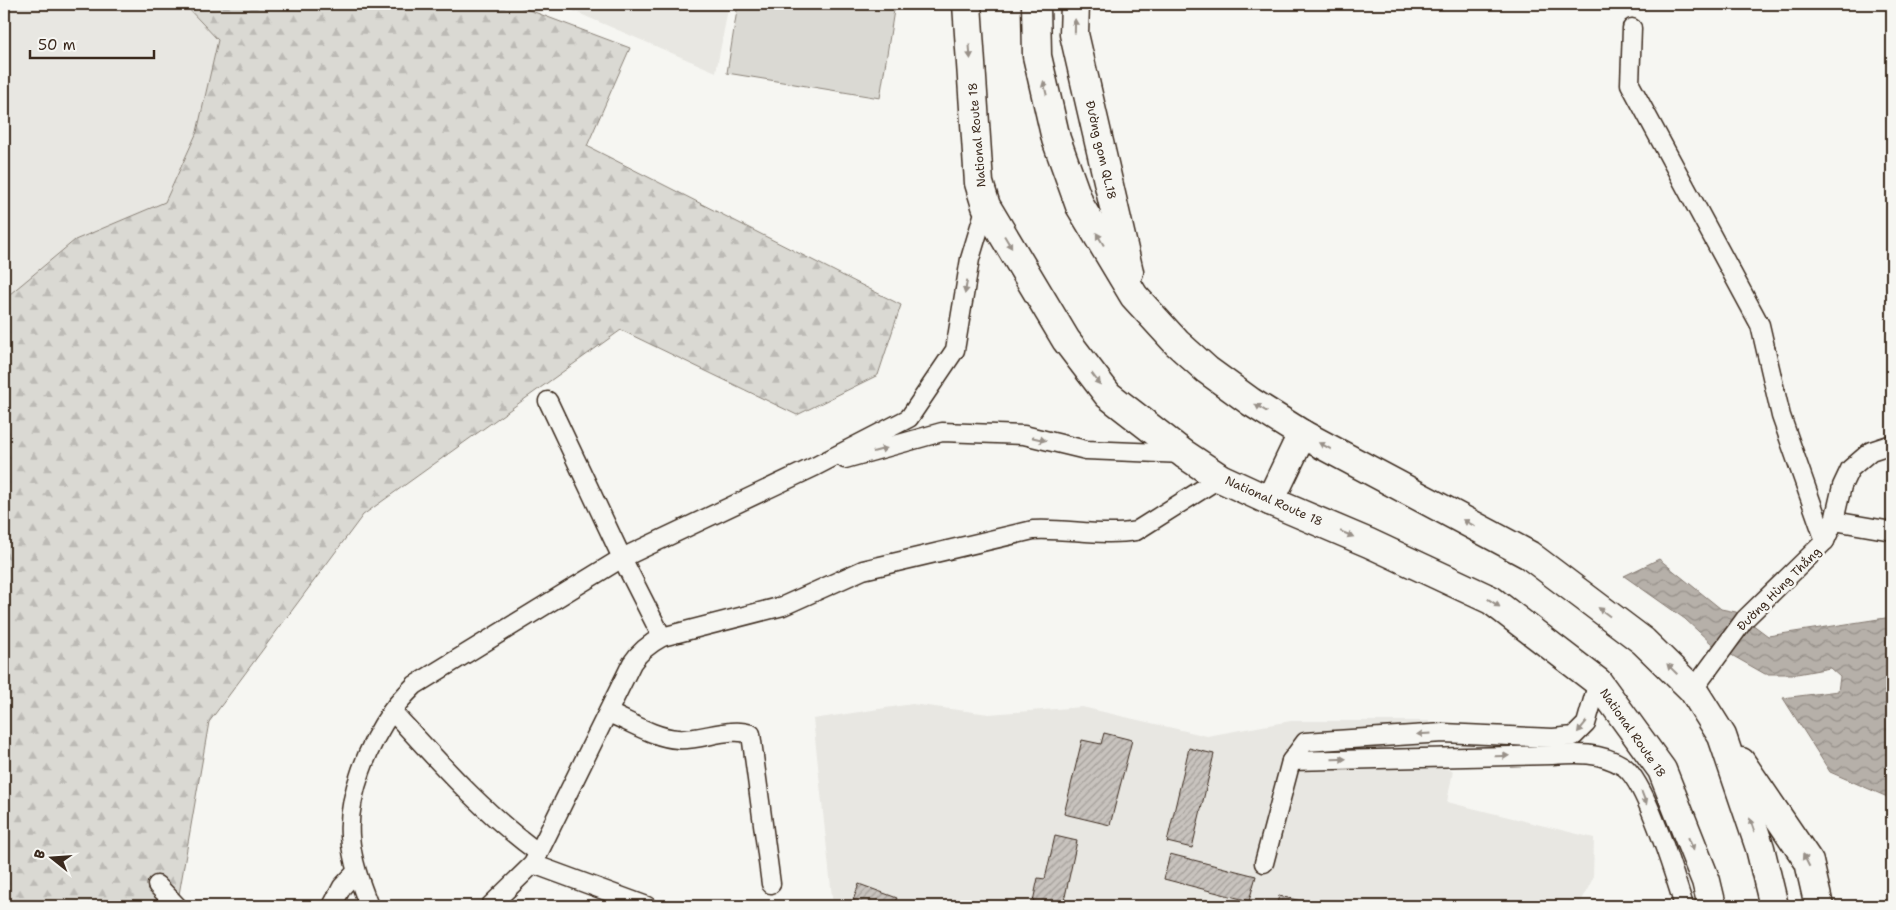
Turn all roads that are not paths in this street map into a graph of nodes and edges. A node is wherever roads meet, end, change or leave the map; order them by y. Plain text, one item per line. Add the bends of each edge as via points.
1 (967, 4) edge
2 (1036, 4) edge
3 (1075, 4) edge
4 (1632, 28) dead end
5 (986, 206) junction
6 (1134, 296) junction
7 (548, 402) dead end
8 (1302, 434) junction
9 (1892, 444) edge
10 (1184, 454) junction
11 (816, 466) junction
12 (1220, 478) junction
13 (1270, 501) junction
14 (1834, 520) junction
15 (1892, 530) edge
16 (1825, 541) junction
17 (622, 558) junction
18 (662, 637) junction
19 (1598, 682) junction
20 (1693, 690) junction
21 (392, 711) junction
22 (609, 713) junction
23 (1722, 736) junction
24 (1291, 761) junction
25 (536, 859) junction
26 (1264, 863) dead end
27 (356, 872) junction
28 (771, 884) dead end
29 (157, 885) dead end
30 (178, 906) edge
31 (332, 906) edge
32 (369, 906) edge
33 (490, 906) edge
34 (646, 906) edge
35 (1684, 906) edge
36 (1712, 906) edge
37 (1774, 906) edge
38 (1818, 906) edge

1 -> 5 highway, National Route 18 via 979,183
6 -> 2 highway via 1080,206 1056,139 1037,56
6 -> 3 highway, Đường gom QL.18 via 1074,34
4 - 16 street via 1630,84 1760,325 1781,416
5 -> 10 highway, National Route 18 via 1066,340 1108,394
5 -> 11 street via 970,259 954,350 909,418
8 -> 6 highway via 1207,370
7 - 17 street
8 - 13 highway
20 -> 8 highway via 1643,641 1529,556
9 - 14 street, Đường Hùng Thắng via 1870,451 1850,470 1842,486
11 -> 10 street via 942,432 1024,435 1086,450
10 - 12 highway, National Route 18
11 - 17 street
12 - 13 highway, National Route 18
12 - 18 street via 1136,530 1120,534 1033,530 862,570 783,606
13 -> 19 highway, National Route 18 via 1491,600
14 - 15 street
14 - 16 street, Đường Hùng Thắng
16 - 20 street, Đường Hùng Thắng via 1745,619
17 - 18 street
17 - 21 street via 415,685
18 - 22 street via 639,652
19 -> 24 street via 1586,724 1574,736 1443,733 1305,742
19 -> 36 highway, National Route 18 via 1662,770 1706,881
20 - 23 highway
21 - 25 street via 471,797
21 - 27 street via 367,755 352,799 350,835
22 - 25 street
22 - 28 street via 678,739 739,732 751,734
37 -> 23 highway via 1760,848
38 -> 23 highway via 1809,862
24 - 26 street
24 -> 35 street via 1583,752 1605,758 1624,767 1639,784
25 - 33 street
25 - 34 street
27 - 31 street via 342,887
27 - 32 street
29 - 30 street

